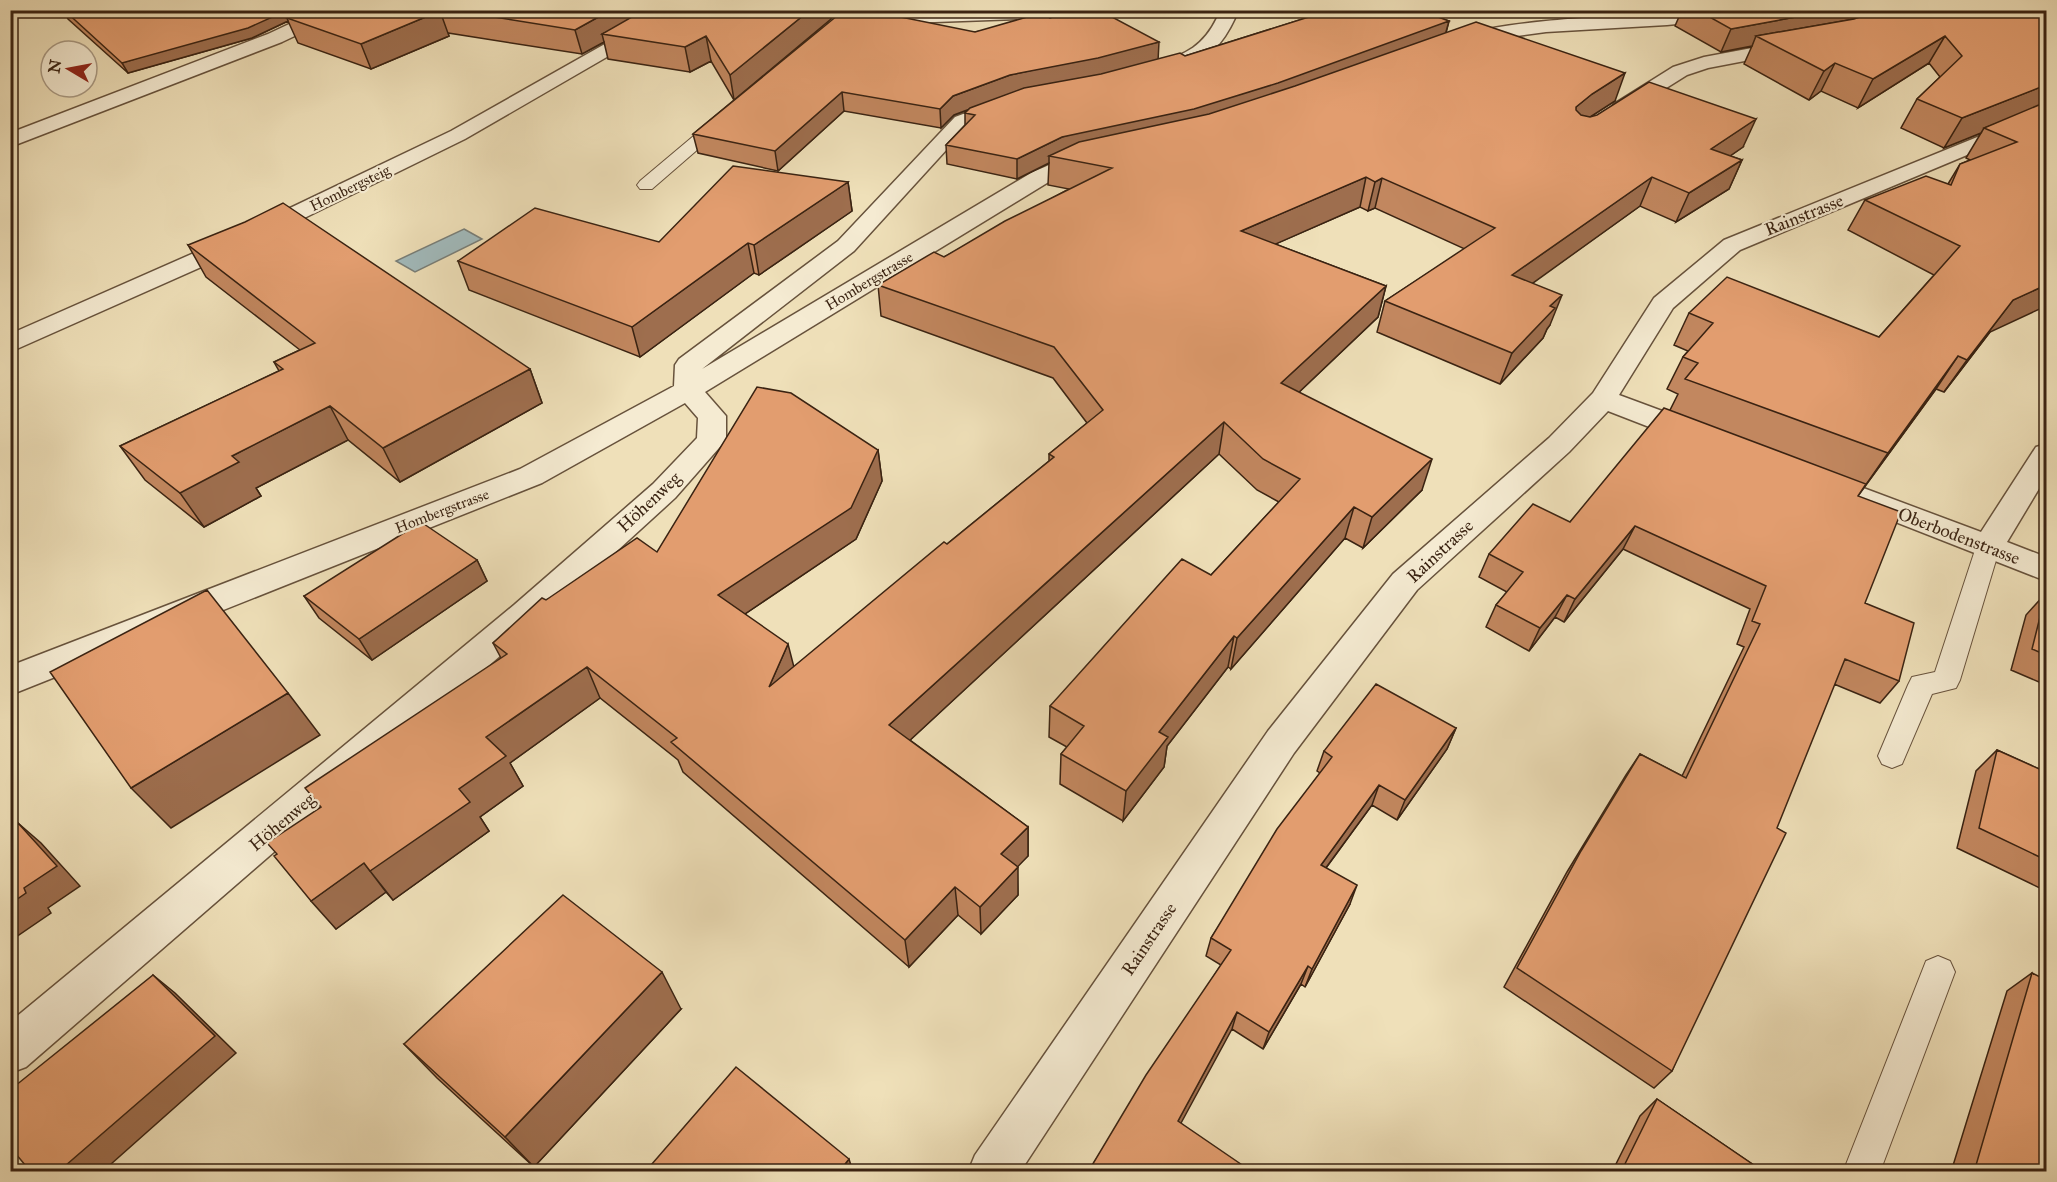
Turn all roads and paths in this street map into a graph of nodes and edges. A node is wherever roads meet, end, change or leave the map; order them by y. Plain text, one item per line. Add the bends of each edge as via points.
1 (335, 10) edge
2 (679, 10) edge
3 (805, 10) edge
4 (1133, 10) edge
5 (1224, 10) edge
6 (1766, 10) edge
7 (847, 14) junction
8 (834, 28) edge
9 (1806, 45) edge
10 (1442, 48) edge
11 (1134, 76) edge
12 (1028, 98) edge
13 (731, 112) edge
14 (1610, 115) edge
15 (2040, 124) edge
16 (10, 141) edge
17 (1112, 155) edge
18 (646, 185) dead end
19 (10, 344) edge
20 (688, 390) junction
21 (1603, 399) junction
22 (1719, 443) edge
23 (2046, 454) edge
24 (1827, 484) edge
25 (1988, 547) junction
26 (2046, 569) edge
27 (10, 681) edge
28 (1892, 756) dead end
29 (1938, 972) dead end
30 (10, 1051) edge
31 (992, 1172) edge
32 (1861, 1172) edge

1 - 16 street via 275,38
2 - 19 street, Hombergsteig via 458,135 227,247
3 - 7 street
4 - 7 street via 907,18
5 - 11 street via 1226,18 1208,49 1177,64
6 - 10 street via 1532,27 1492,33
7 - 8 lane
9 - 14 street via 1680,71
12 - 20 street via 962,121 846,246 689,364
13 - 18 lane
15 - 21 street, Rainstrasse via 1732,245 1663,303
17 - 20 street, Hombergstrasse via 1070,164 1039,178
20 - 27 street, Hombergstrasse via 531,476
20 - 30 street, Höhenweg via 712,416 711,440 664,491 508,630
21 - 22 street
21 - 31 street, Rainstrasse via 1559,445 1405,582 1281,742
23 - 25 street
24 - 25 street, Oberbodenstrasse
25 - 26 street, Oberbodenstrasse
25 - 28 lane via 1946,680 1922,685
29 - 32 lane

